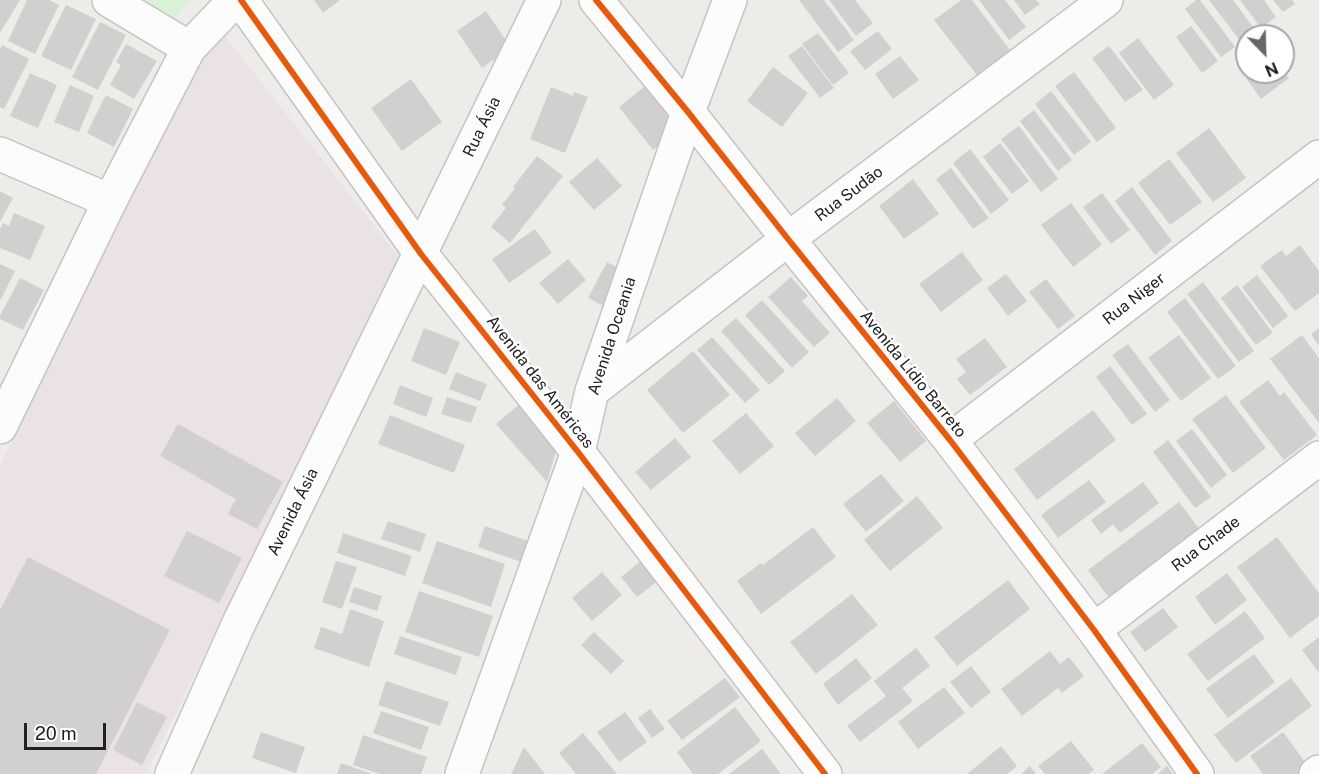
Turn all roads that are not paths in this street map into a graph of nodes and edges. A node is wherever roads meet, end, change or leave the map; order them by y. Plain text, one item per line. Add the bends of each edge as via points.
1 (109, 0) edge
2 (235, 0) edge
3 (241, 0) edge
4 (544, 0) edge
5 (596, 0) edge
6 (730, 0) edge
7 (1106, 0) edge
8 (189, 48) junction
9 (688, 112) junction
10 (0, 154) edge
11 (1319, 157) edge
12 (110, 201) junction
13 (788, 240) junction
14 (421, 254) junction
15 (10, 382) edge
16 (592, 391) junction
17 (0, 427) edge
18 (950, 440) junction
19 (578, 452) junction
20 (1319, 458) edge
21 (1094, 630) junction
22 (172, 774) edge
23 (462, 774) edge
24 (825, 774) edge
25 (1197, 774) edge

1 - 8 street
2 - 8 street
3 - 14 street, Avenida das Américas
4 - 14 street, Rua Ásia
5 - 9 street, Avenida Lídio Barreto
6 - 9 street, Avenida Oceania
7 - 13 street, Rua Sudão
8 - 12 street
9 - 13 street, Avenida Lídio Barreto
9 - 16 street, Avenida Oceania
10 - 12 street
11 - 18 street, Rua Niger
12 - 15 street
13 - 16 street, Rua Sudão
13 - 18 street, Avenida Lídio Barreto
14 - 19 street, Avenida das Américas
14 - 22 street, Avenida Ásia via 239,623
15 - 17 street
16 - 19 street, Avenida Oceania
18 - 21 street, Avenida Lídio Barreto
19 - 23 street, Avenida Oceania
19 - 24 street, Avenida das Américas
20 - 21 street, Rua Chade
21 - 25 street, Avenida Lídio Barreto

